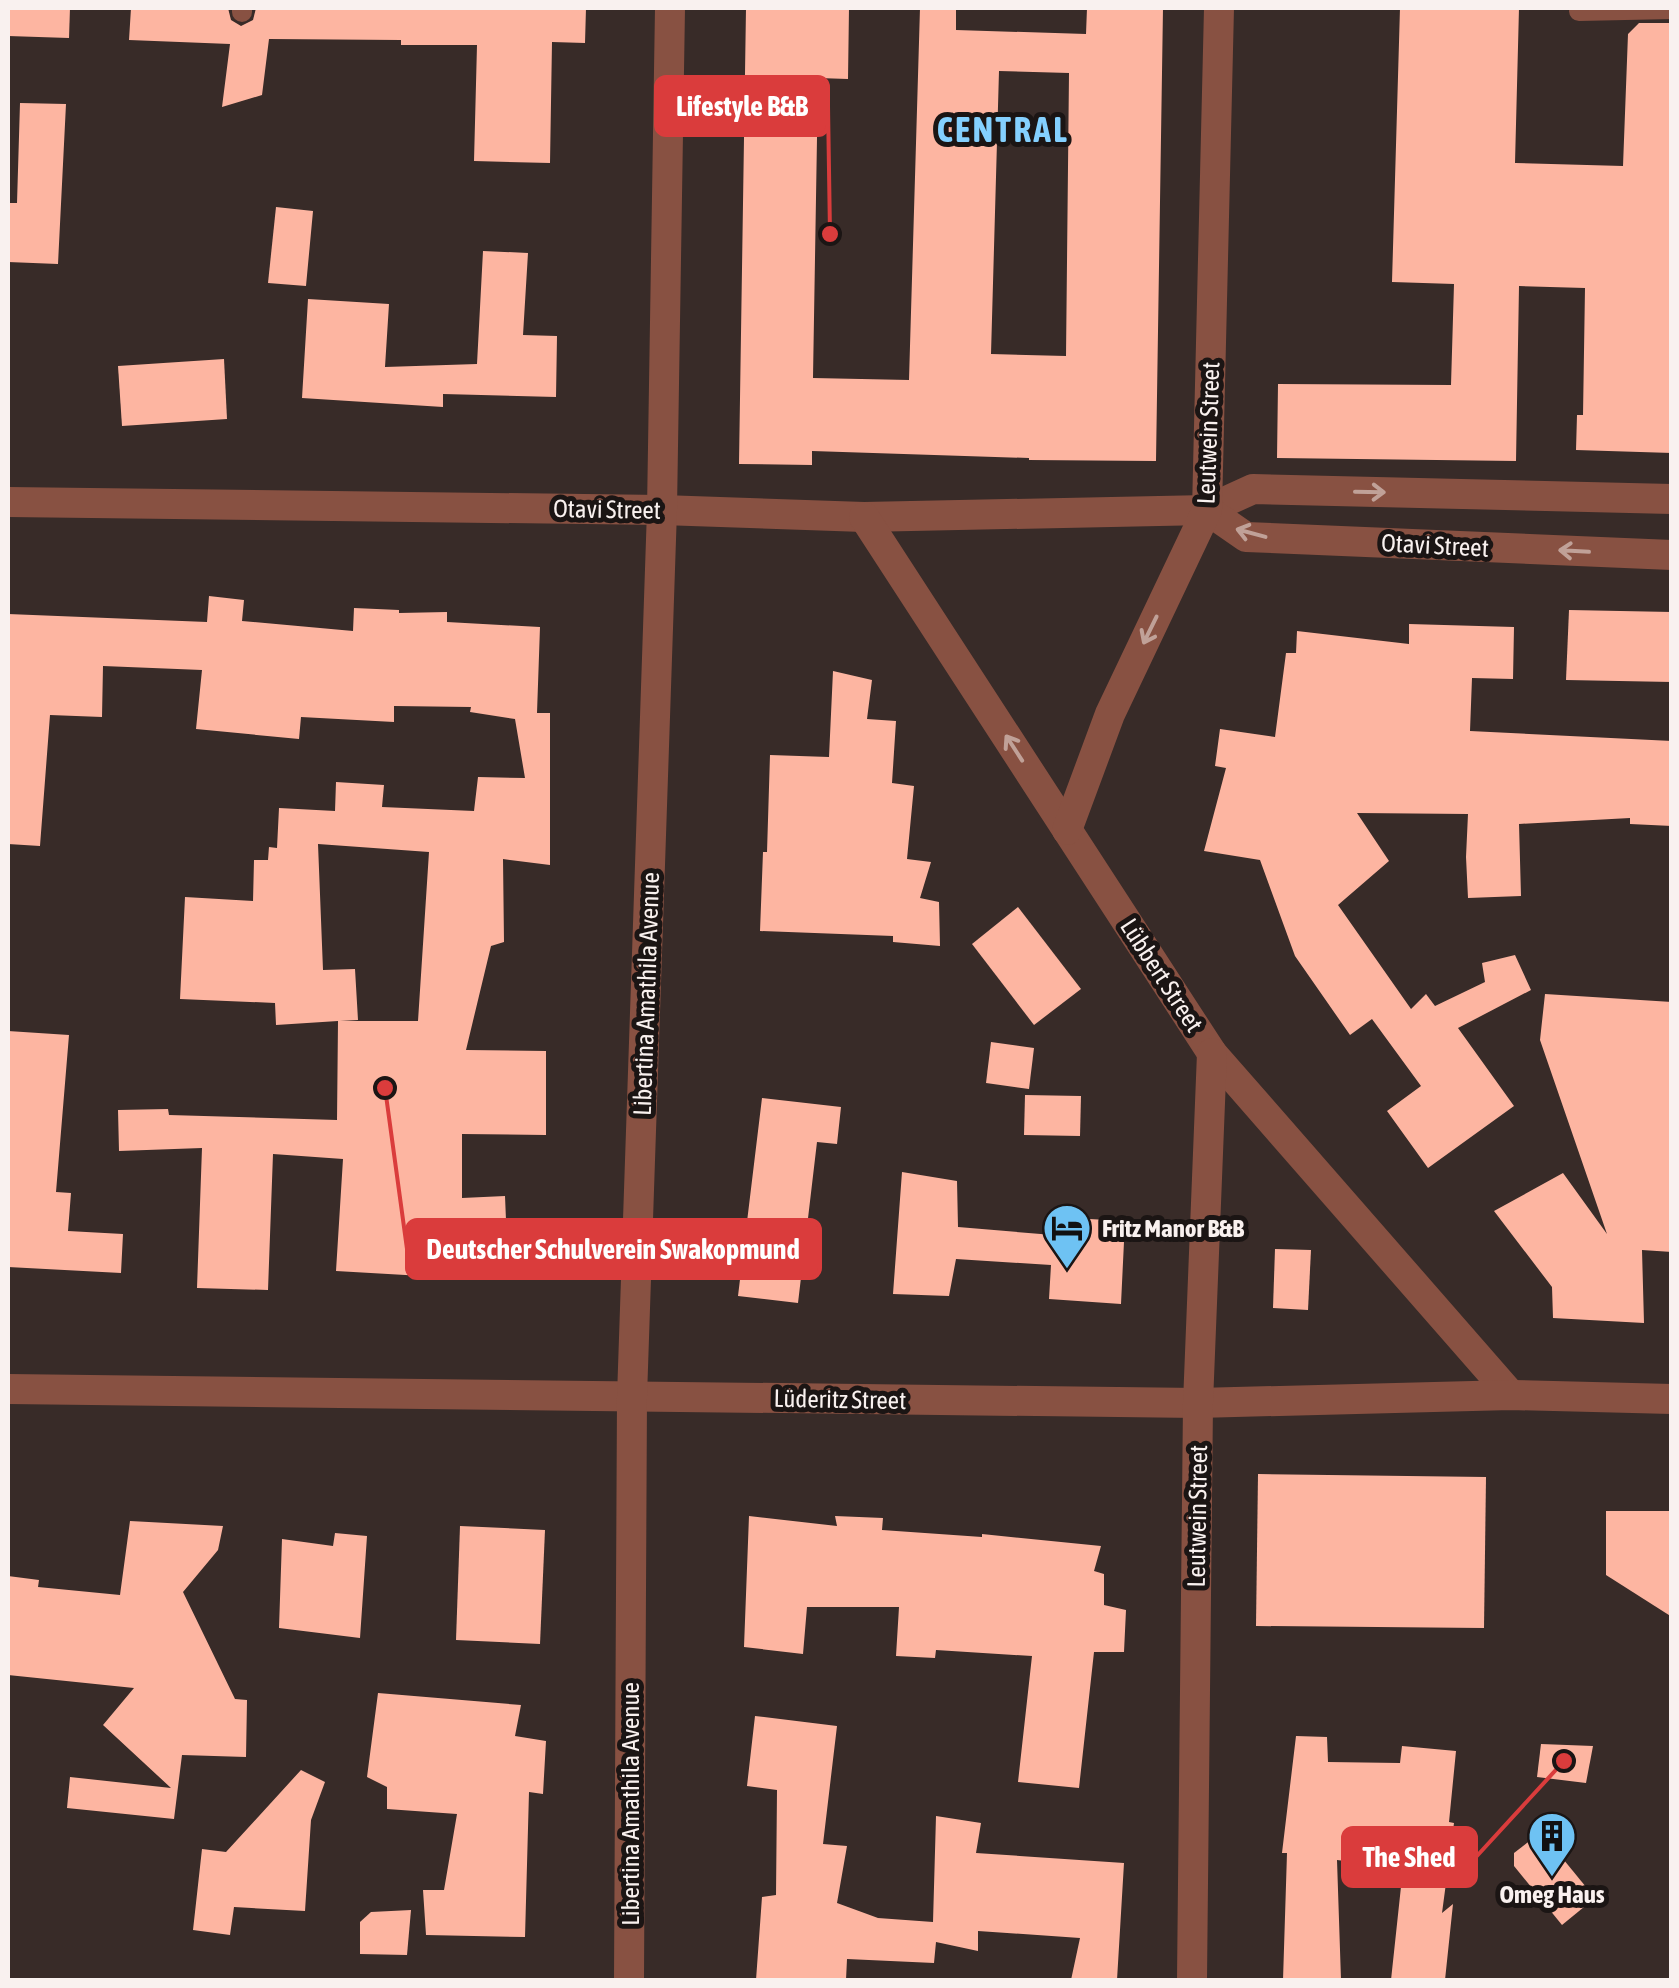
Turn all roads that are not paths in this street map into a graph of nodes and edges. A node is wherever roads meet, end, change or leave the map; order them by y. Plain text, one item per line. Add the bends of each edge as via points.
1 (670, 8) edge
2 (1219, 8) edge
3 (1672, 9) edge
4 (1579, 11) dead end
5 (1672, 500) edge
6 (8, 502) edge
7 (662, 510) junction
8 (1207, 510) junction
9 (864, 517) junction
10 (1672, 556) edge
11 (1067, 830) junction
12 (1212, 1052) junction
13 (8, 1390) edge
14 (1512, 1395) junction
15 (632, 1397) junction
16 (1672, 1399) edge
17 (1198, 1403) junction
18 (629, 1980) edge
19 (1192, 1980) edge

1 - 7 street, Libertina Amathila Avenue
2 - 8 street, Leutwein Street
3 - 4 lane
8 -> 5 street, Otavi Street via 1254,489
6 - 7 street, Otavi Street
7 - 9 street, Otavi Street
7 - 15 street, Libertina Amathila Avenue
8 - 9 street, Otavi Street
10 -> 8 street, Otavi Street via 1246,536
8 -> 11 street, Leutwein Street via 1110,714
11 -> 9 street, Lübbert Street
11 - 12 street, Lübbert Street
12 - 14 street, Lübbert Street
12 - 17 street, Leutwein Street
13 - 15 street, Lüderitz Street
14 - 16 street, Lüderitz Street
14 - 17 street, Lüderitz Street
15 - 17 street, Lüderitz Street
15 - 18 street, Libertina Amathila Avenue
17 - 19 street, Leutwein Street

